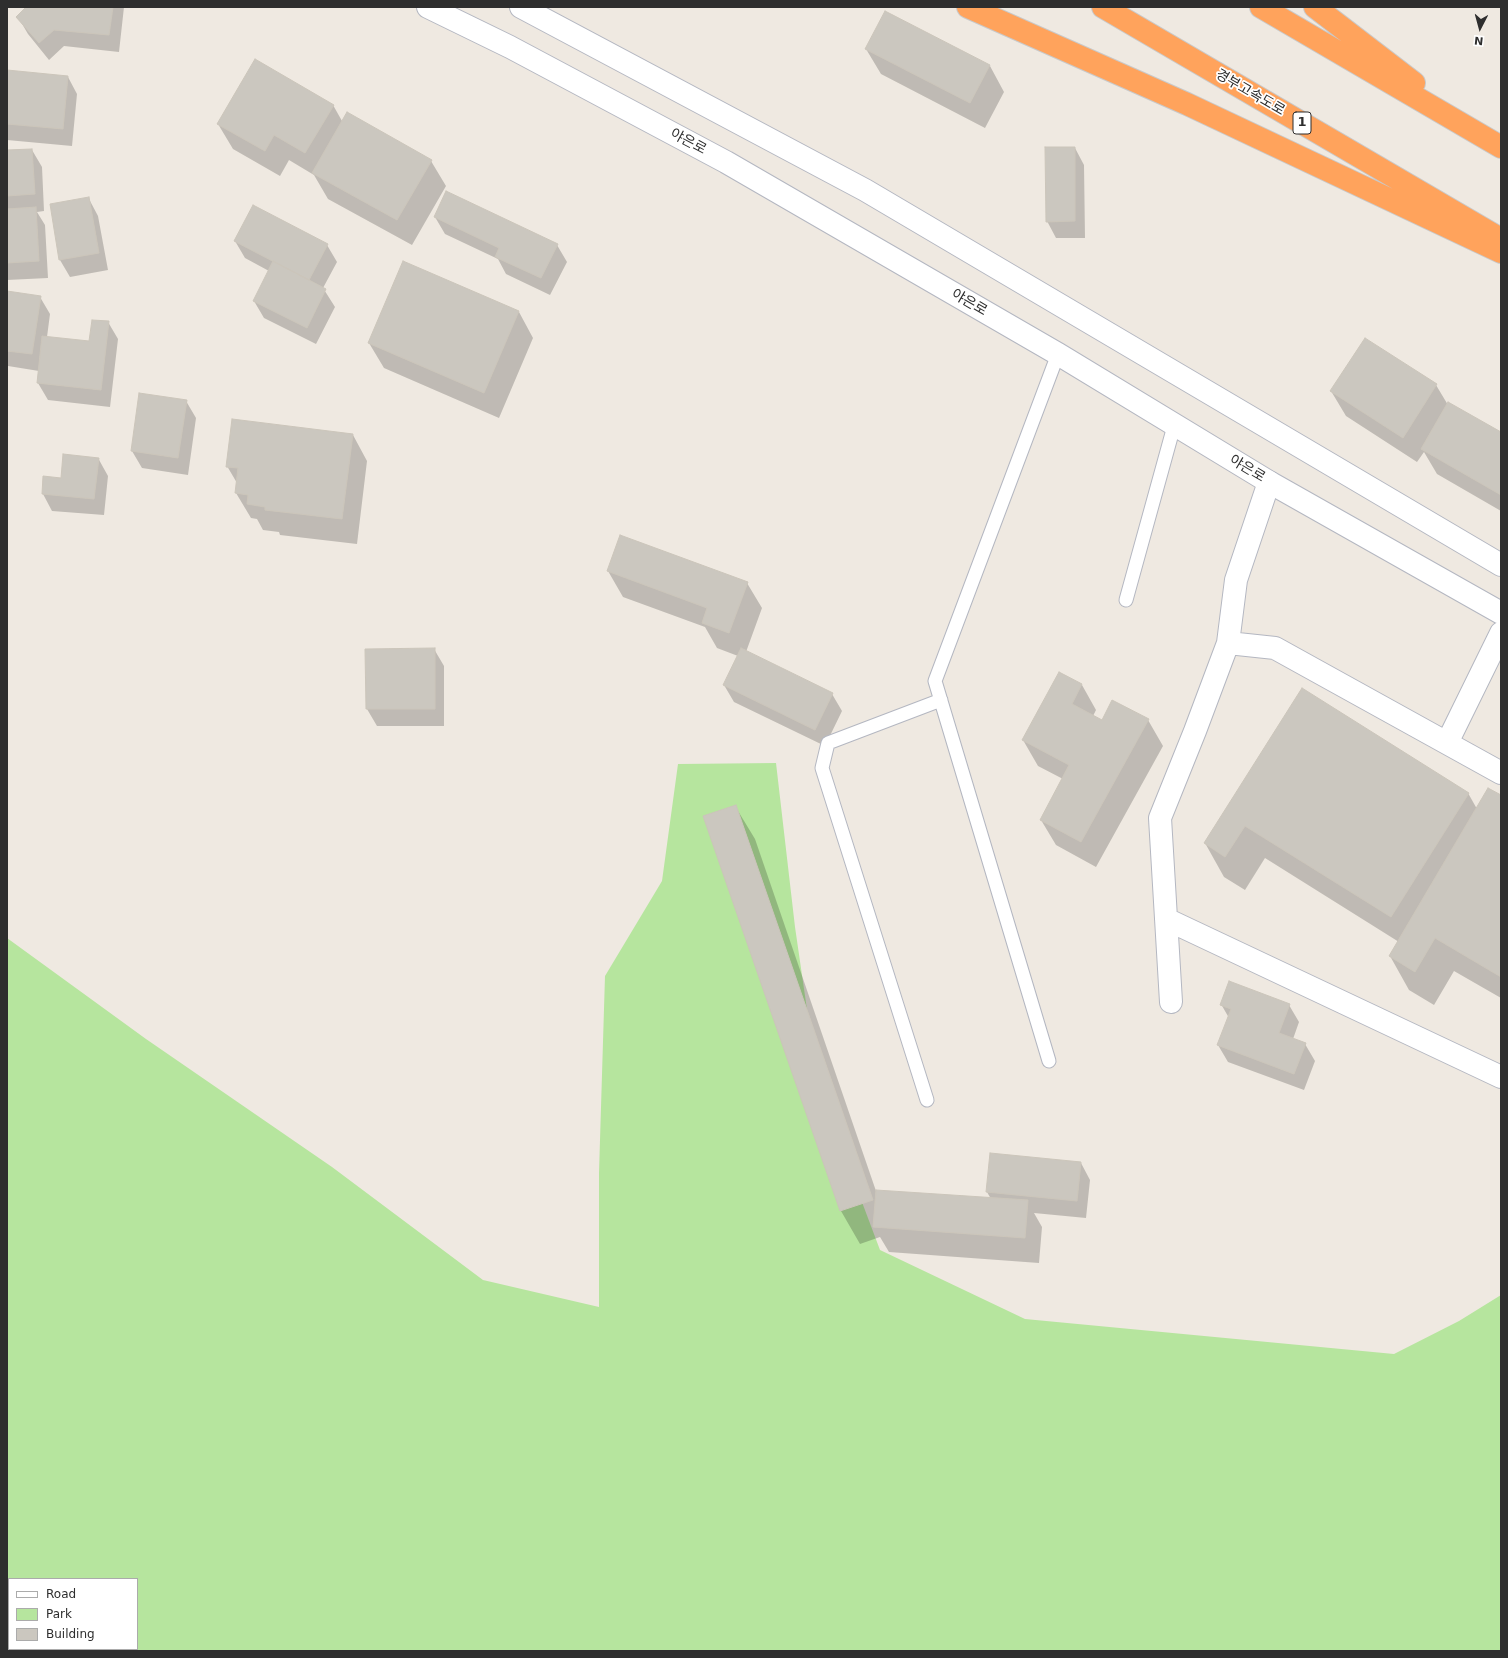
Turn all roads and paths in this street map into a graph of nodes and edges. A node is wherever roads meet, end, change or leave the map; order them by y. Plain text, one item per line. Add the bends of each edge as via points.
1 (428, 7) edge
2 (521, 7) edge
3 (968, 7) edge
4 (1103, 7) edge
5 (1261, 7) edge
6 (1315, 7) edge
7 (1494, 143) edge
8 (1501, 239) edge
9 (1501, 252) edge
10 (1058, 354) junction
11 (1174, 426) junction
12 (1269, 482) junction
13 (1501, 565) edge
14 (1126, 600) dead end
15 (1501, 613) edge
16 (1501, 633) edge
17 (1228, 643) junction
18 (941, 700) junction
19 (1447, 743) junction
20 (1501, 773) edge
21 (1166, 919) junction
22 (1171, 1002) dead end
23 (1049, 1061) dead end
24 (1501, 1077) edge
25 (926, 1100) dead end

1 - 10 main road, 야은로 via 510,47 726,162
2 - 13 main road via 865,190
3 - 9 highway via 1187,104
4 - 8 highway, 경부고속도로 / 1
5 - 7 highway
6 - 7 highway
10 - 11 main road, 야은로
10 - 18 lane via 935,681
11 - 12 main road, 야은로
11 - 14 lane
12 - 15 main road, 야은로
12 - 17 main road via 1236,580
16 - 19 main road
17 - 19 main road via 1275,648
17 - 21 main road via 1196,731 1160,818
18 - 23 lane
18 - 25 lane via 828,743 822,768
19 - 20 main road
21 - 22 main road
21 - 24 main road

